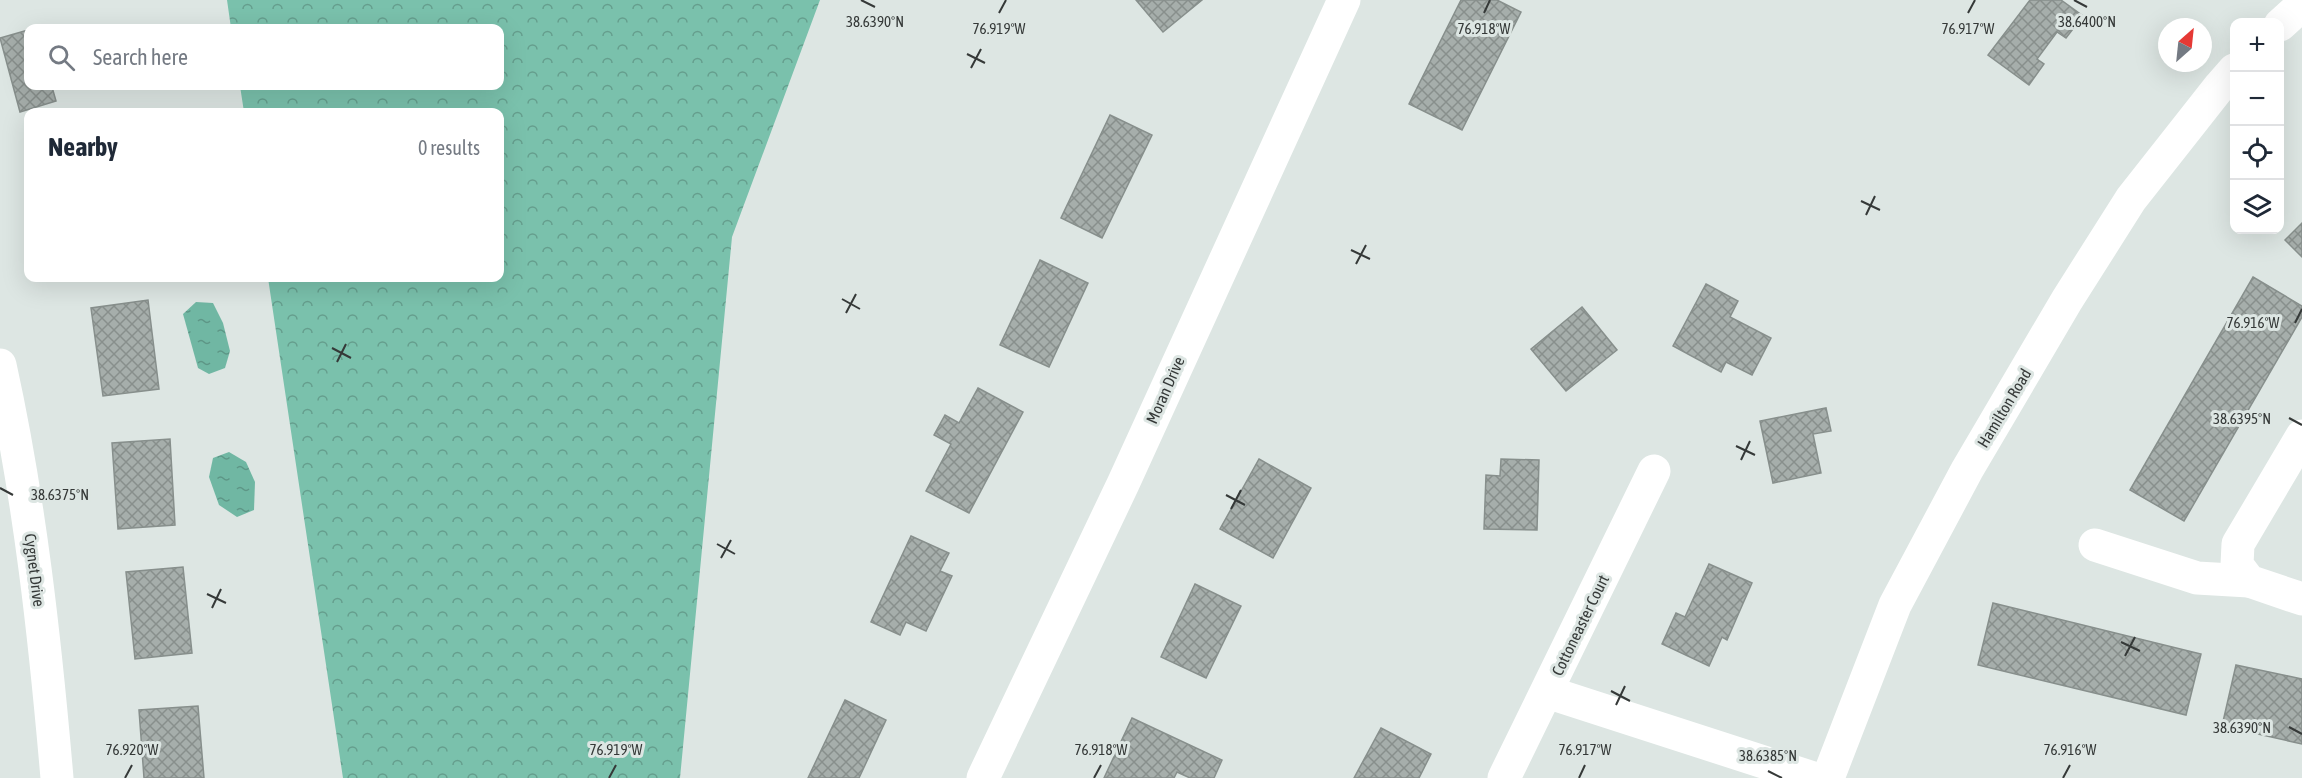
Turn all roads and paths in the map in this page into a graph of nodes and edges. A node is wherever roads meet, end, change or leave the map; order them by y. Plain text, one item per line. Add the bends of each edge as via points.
1 (1344, 0) edge
2 (2302, 5) edge
3 (2284, 22) edge
4 (2233, 72) edge
5 (0, 365) edge
6 (2302, 436) edge
7 (1654, 471) dead end
8 (2096, 546) dead end
9 (2249, 581) junction
10 (2302, 599) edge
11 (1547, 692) junction
12 (57, 778) edge
13 (983, 778) edge
14 (1504, 778) edge
15 (1813, 778) edge
16 (1828, 778) edge

1 - 13 street, Moran Drive via 1123,484
2 - 3 street
4 - 16 street, Hamilton Road via 2131,199 1967,470 1895,604
5 - 12 street, Cygnet Drive via 17,442 34,556
6 - 9 street via 2238,544 2237,565
7 - 11 street, Cottoneaster Court
8 - 9 street via 2197,578
9 - 10 street
11 - 14 street, Cottoneaster Court
11 - 15 street

